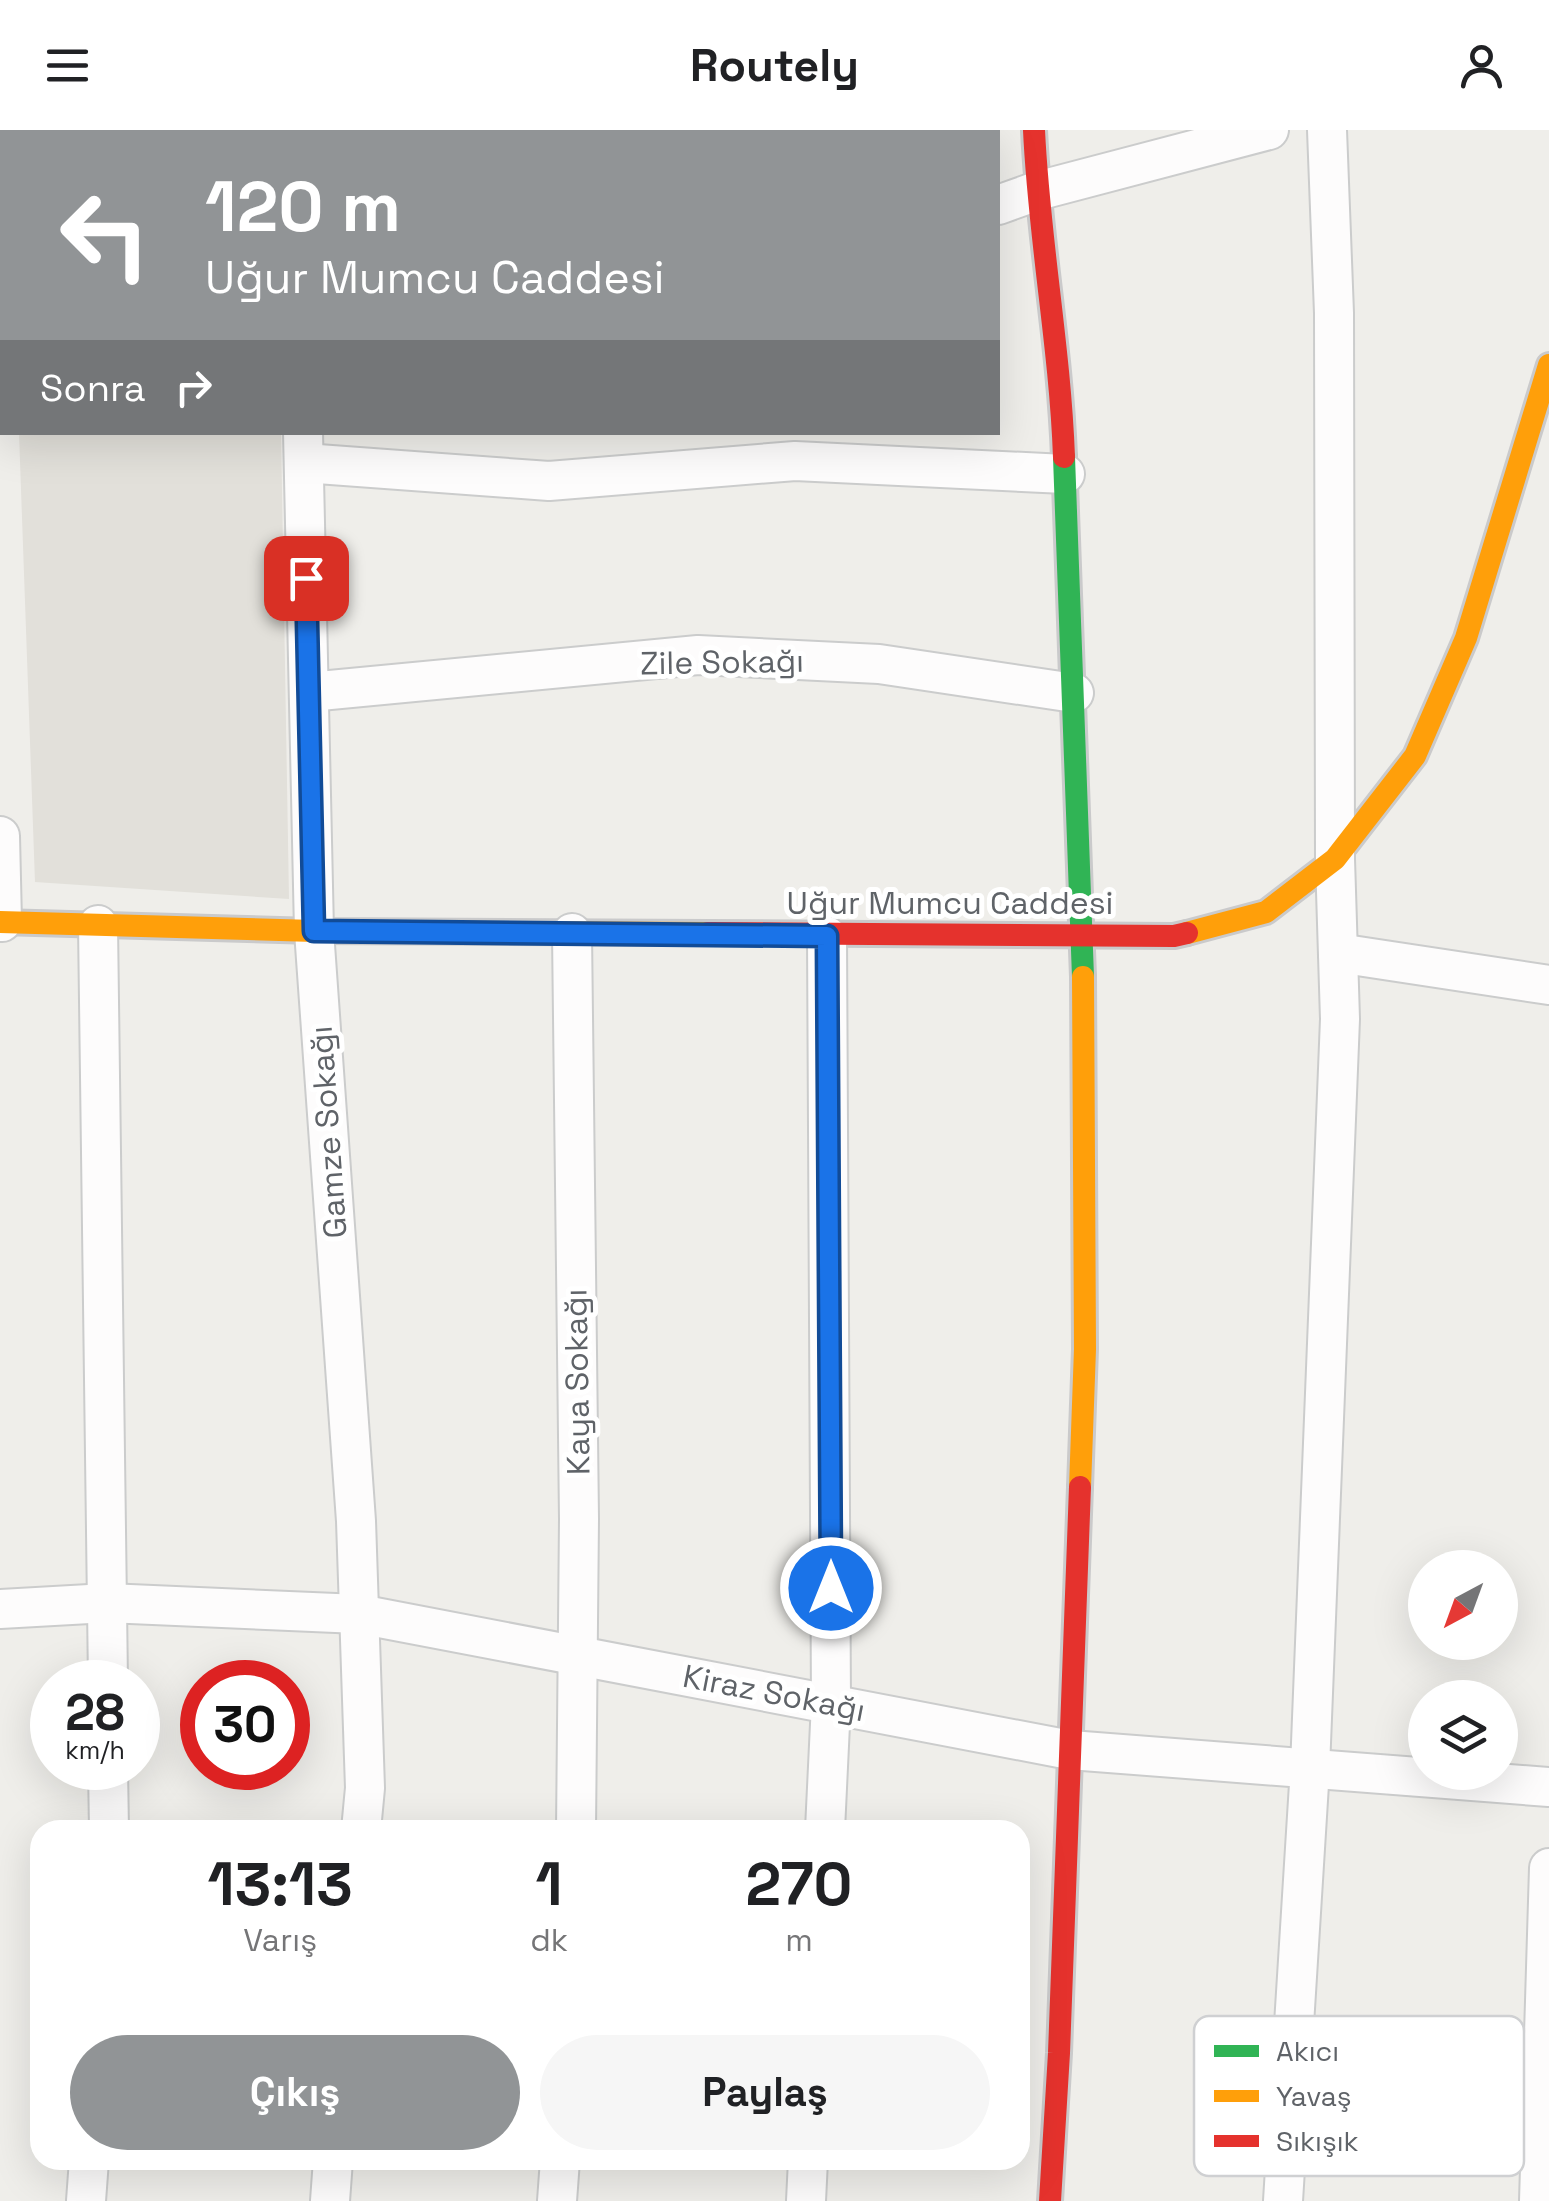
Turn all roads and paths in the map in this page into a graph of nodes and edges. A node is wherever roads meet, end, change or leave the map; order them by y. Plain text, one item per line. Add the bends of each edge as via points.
1 (1034, 130) edge
2 (1269, 130) edge
3 (1327, 130) edge
4 (1036, 191) junction
5 (1000, 204) edge
6 (1549, 365) edge
7 (304, 448) edge
8 (1065, 474) junction
9 (309, 692) junction
10 (1074, 692) junction
11 (0, 836) edge
12 (1335, 859) junction
13 (1, 922) edge
14 (98, 925) junction
15 (314, 931) junction
16 (572, 933) junction
17 (827, 936) junction
18 (1084, 936) junction
19 (1338, 952) junction
20 (1549, 985) edge
21 (107, 1604) junction
22 (0, 1609) edge
23 (359, 1614) junction
24 (578, 1655) junction
25 (108, 1660) edge
26 (831, 1704) junction
27 (1070, 1750) junction
28 (1310, 1768) junction
29 (1549, 1787) edge
30 (108, 1790) edge
31 (109, 1820) edge
32 (363, 1820) edge
33 (576, 1820) edge
34 (825, 1820) edge
35 (1549, 1868) edge
36 (1295, 2016) edge
37 (1546, 2072) edge
38 (89, 2170) edge
39 (333, 2170) edge
40 (559, 2170) edge
41 (808, 2170) edge
42 (1285, 2176) edge
43 (86, 2201) edge
44 (330, 2201) edge
45 (557, 2201) edge
46 (806, 2201) edge
47 (1050, 2201) edge
48 (1283, 2201) edge
49 (1539, 2201) edge

1 - 4 street
2 - 4 street
3 - 12 street
4 - 5 street
4 - 8 street via 1062,394
6 - 12 street, Uğur Mumcu Caddesi via 1466,638 1416,756
7 - 8 street via 550,481 795,461
7 - 9 street, Gamze Sokağı
8 - 10 street
9 - 10 street, Zile Sokağı via 698,656 879,664
9 - 15 street, Gamze Sokağı
10 - 18 street
11 - 13 street
12 - 18 street, Uğur Mumcu Caddesi via 1266,912 1174,936
12 - 19 street
13 - 14 street, Uğur Mumcu Caddesi
14 - 15 street, Uğur Mumcu Caddesi
14 - 21 street
15 - 16 street, Uğur Mumcu Caddesi
15 - 23 street, Gamze Sokağı
16 - 17 street, Uğur Mumcu Caddesi
16 - 24 street, Kaya Sokağı
17 - 18 street, Uğur Mumcu Caddesi
17 - 26 street
18 - 27 street via 1085,1349
19 - 20 street
19 - 28 street
21 - 22 street, Kiraz Sokağı
21 - 23 street, Kiraz Sokağı
21 - 25 street
23 - 24 street, Kiraz Sokağı
23 - 32 street, Gamze Sokağı
24 - 26 street, Kiraz Sokağı
24 - 33 street, Kaya Sokağı
26 - 27 street, Kiraz Sokağı
26 - 34 street
27 - 28 street, Kiraz Sokağı
27 - 47 street
28 - 29 street, Kiraz Sokağı
28 - 36 street
30 - 31 street
35 - 37 street
37 - 49 street
38 - 43 street
39 - 44 street
40 - 45 street
41 - 46 street
42 - 48 street

